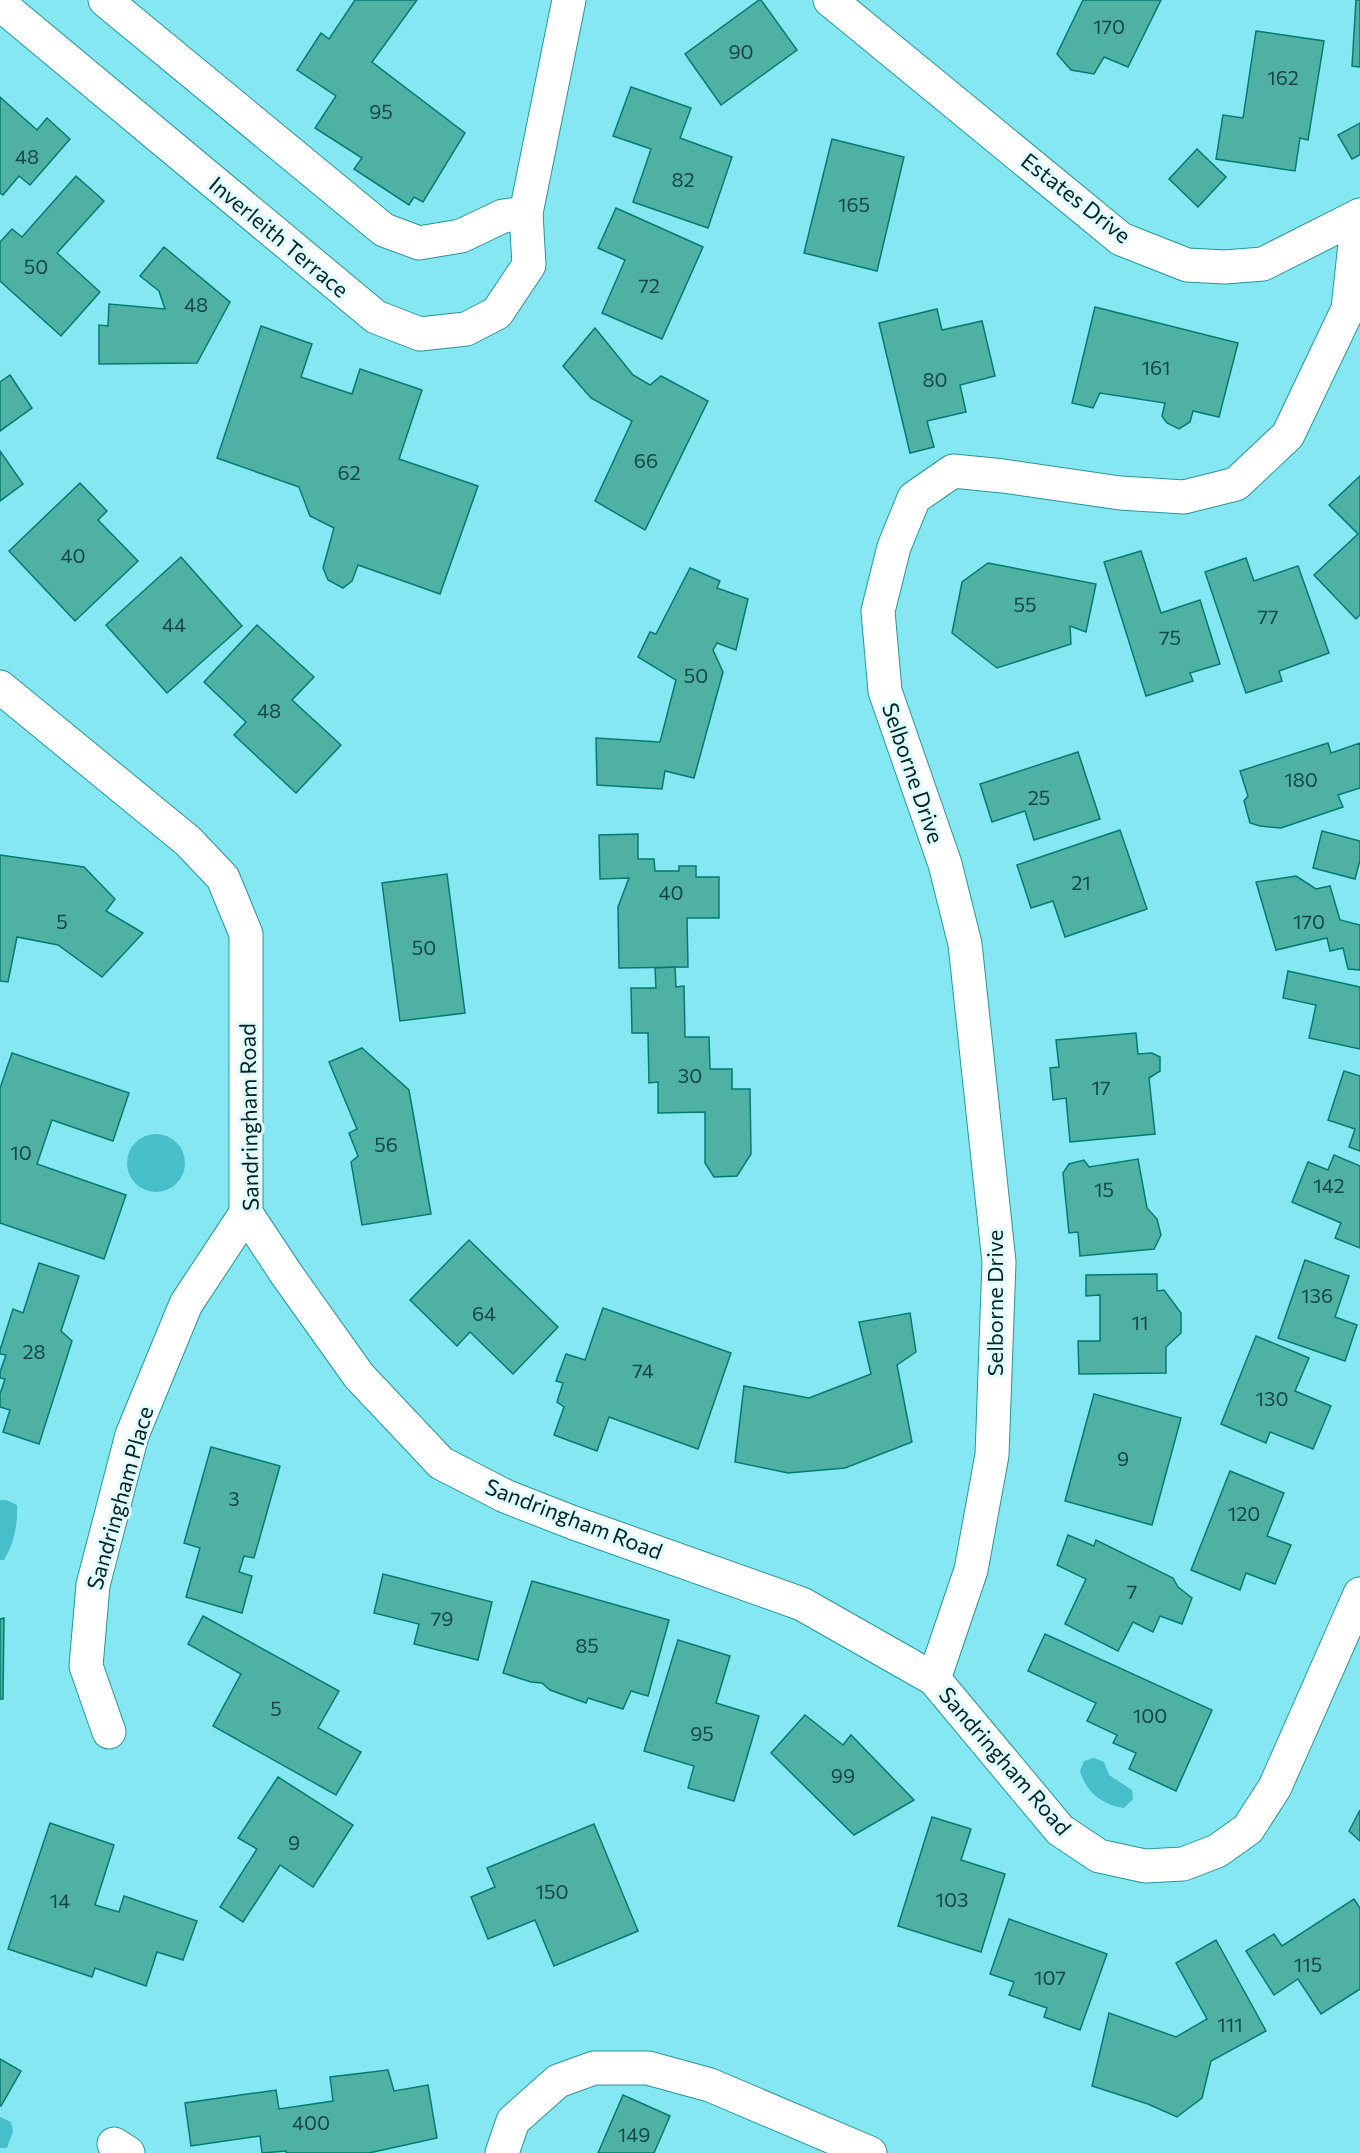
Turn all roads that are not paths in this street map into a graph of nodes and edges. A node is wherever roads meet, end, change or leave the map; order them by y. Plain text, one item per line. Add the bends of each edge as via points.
1 (105, 0) edge
2 (569, 0) edge
3 (830, 0) edge
4 (0, 4) edge
5 (526, 213) junction
6 (1359, 215) edge
7 (0, 687) edge
8 (246, 1213) junction
9 (1360, 1595) edge
10 (934, 1679) junction
11 (109, 1732) dead end
12 (502, 2153) edge
13 (870, 2153) edge

1 - 5 street via 384,230 419,243 461,236 503,216
2 - 5 street, Inverleith Terrace
3 - 6 street, Estates Drive via 1121,238 1132,243 1187,265 1263,264
4 - 5 street, Inverleith Terrace via 376,317 420,334 466,329 497,313 529,265
6 - 10 street, Selborne Drive via 1348,309 1288,435 1236,484 1184,496 1120,493 953,471 914,498 894,548 878,611 885,692 945,864 965,944 999,1262 993,1455 971,1570
7 - 8 street, Sandringham Road via 188,841 223,878 246,934
8 - 10 street, Sandringham Road via 359,1376 441,1463 504,1496 802,1604
8 - 11 street, Sandringham Place via 186,1304 132,1435 93,1585 86,1666
9 - 10 street, Sandringham Road via 1275,1787 1248,1829 1217,1851 1183,1864 1145,1866 1099,1856 1060,1830
12 - 13 street via 513,2121 558,2081 594,2068 648,2068 710,2085

